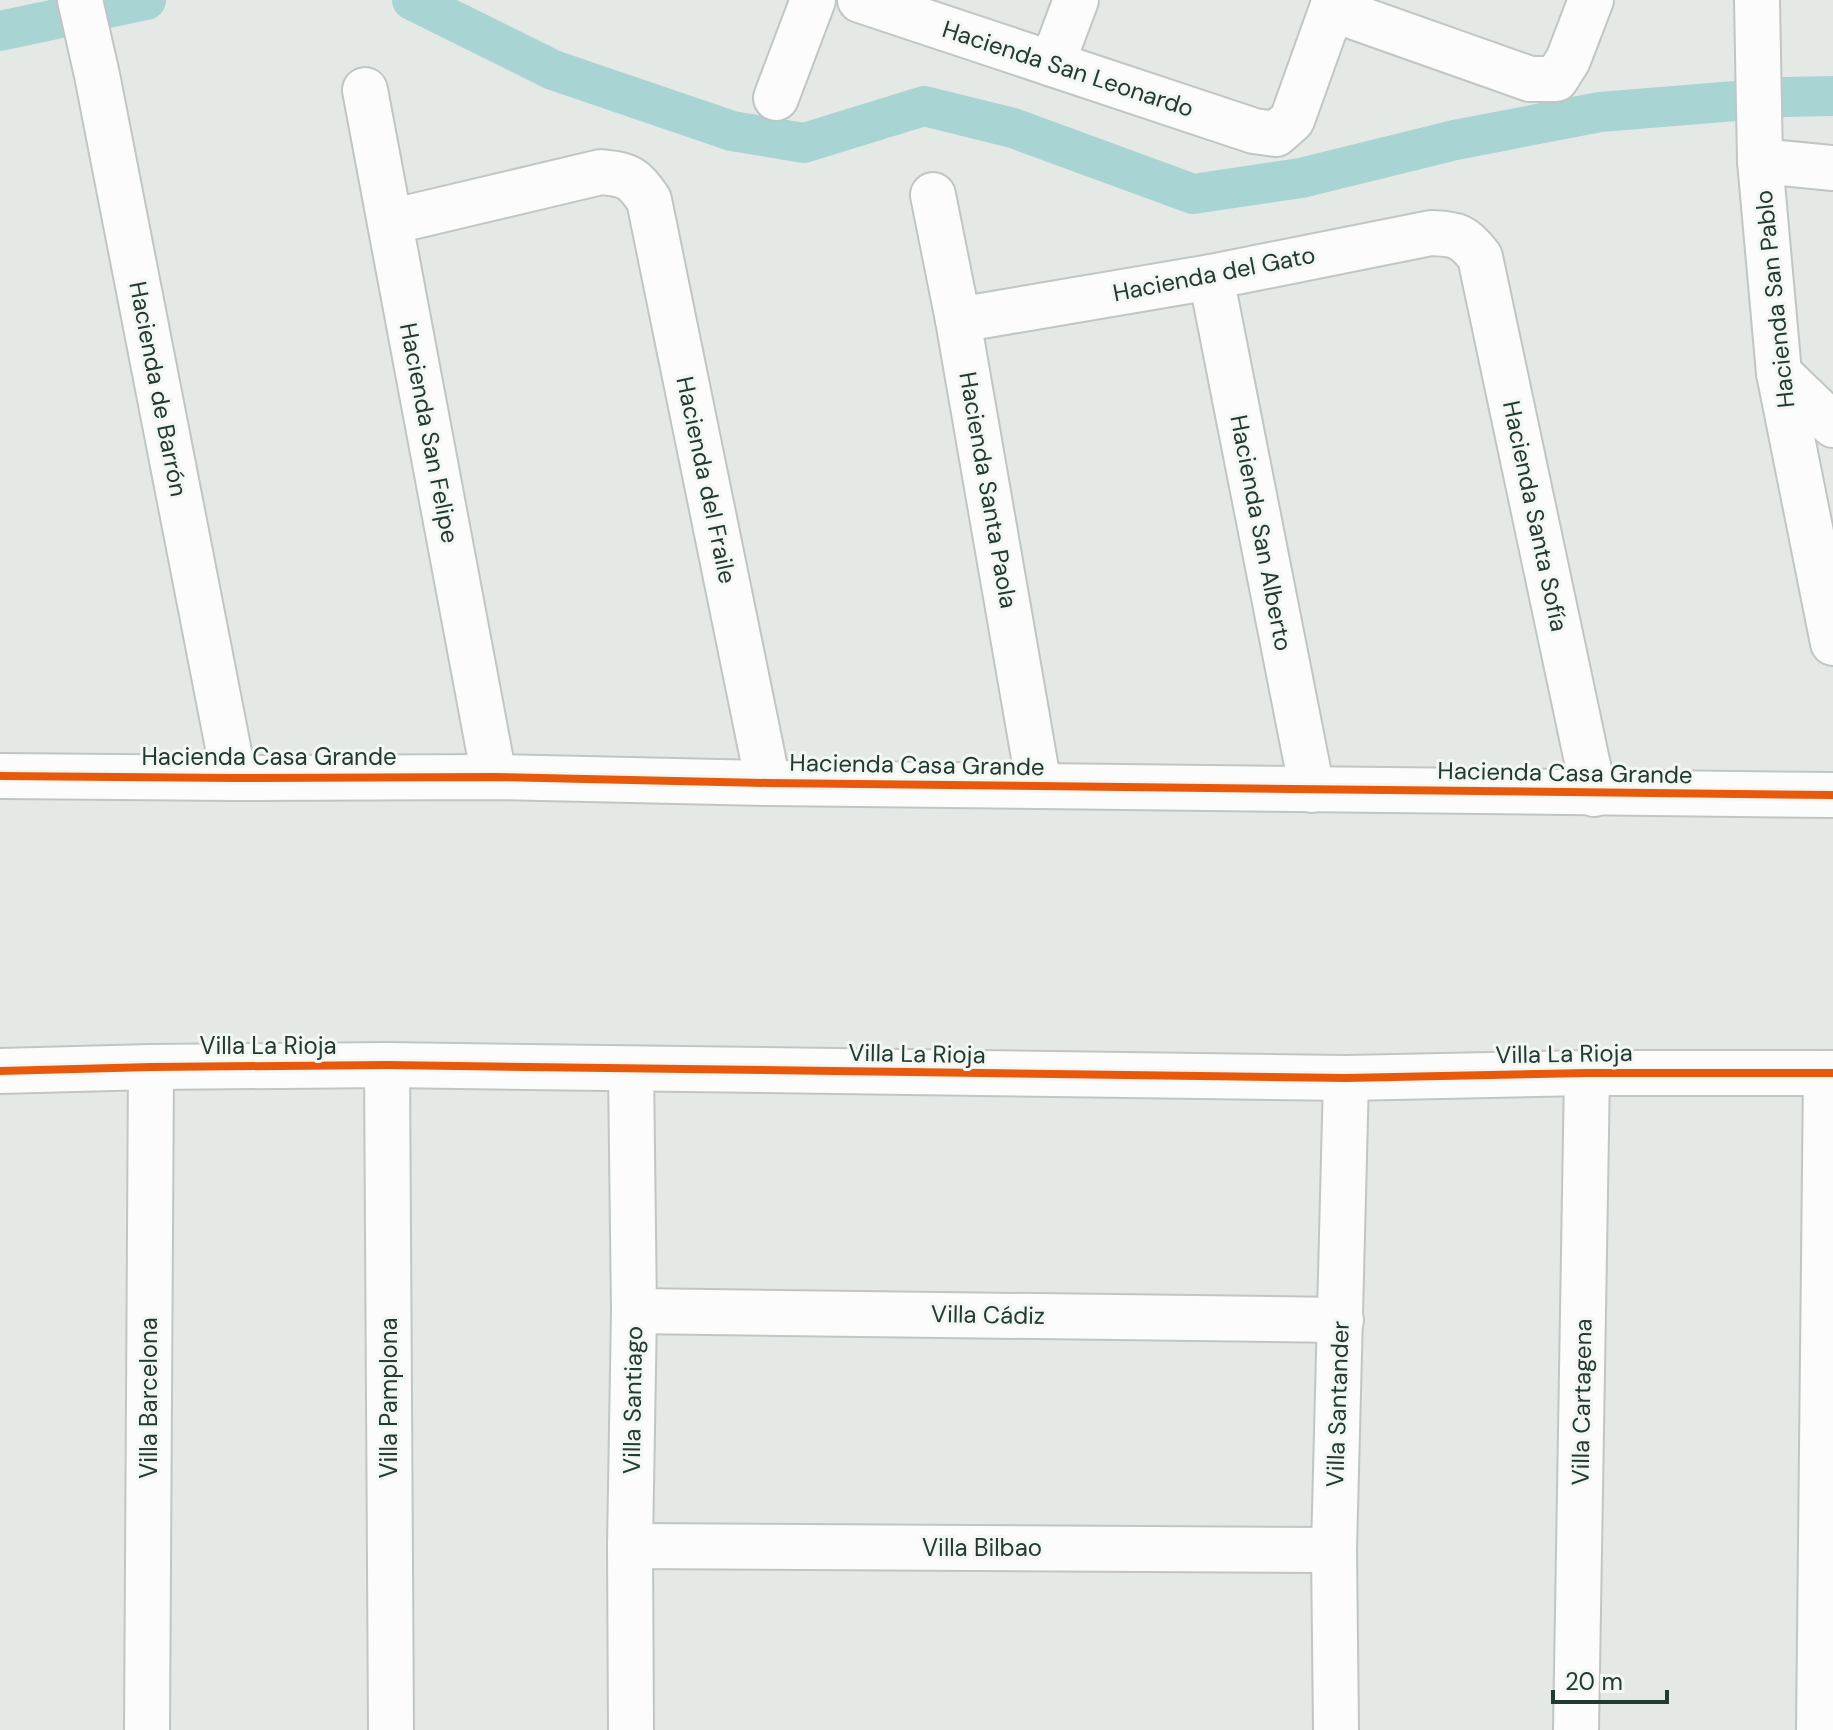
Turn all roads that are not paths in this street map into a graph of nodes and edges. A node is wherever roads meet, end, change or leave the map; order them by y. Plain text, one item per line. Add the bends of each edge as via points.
1 (80, 0) edge
2 (813, 0) edge
3 (860, 0) edge
4 (1076, 0) edge
5 (1591, 0) edge
6 (1757, 0) edge
7 (1333, 5) edge
8 (1052, 64) junction
9 (365, 90) dead end
10 (776, 98) dead end
11 (1760, 152) junction
12 (1833, 168) edge
13 (933, 195) dead end
14 (390, 222) junction
15 (1468, 241) joint
16 (1211, 277) junction
17 (958, 320) junction
18 (1779, 373) junction
19 (1833, 425) edge
20 (1833, 643) edge
21 (0, 776) edge
22 (494, 777) junction
23 (234, 778) junction
24 (768, 783) junction
25 (1039, 786) junction
26 (1312, 790) junction
27 (1594, 794) junction
28 (1833, 795) edge
29 (387, 1065) junction
30 (151, 1067) junction
31 (631, 1070) junction
32 (0, 1071) edge
33 (1587, 1073) junction
34 (1829, 1073) edge
35 (1346, 1078) junction
36 (634, 1311) junction
37 (1341, 1320) junction
38 (630, 1546) junction
39 (1334, 1550) junction
40 (147, 1730) edge
41 (391, 1730) edge
42 (631, 1730) edge
43 (1336, 1730) edge
44 (1576, 1730) edge
45 (1819, 1730) edge

1 - 23 street, Hacienda de Barrón
2 - 10 street
3 - 8 street, Hacienda San Leonardo
4 - 8 street
5 - 7 street via 1556,79 1530,79
6 - 11 street, Hacienda San Pablo
7 - 8 street, Hacienda San Leonardo via 1292,120 1276,134
9 - 14 street, Hacienda San Felipe
11 - 12 street
11 - 18 street, Hacienda San Pablo
13 - 17 street, Hacienda Santa Paola
14 - 22 street, Hacienda San Felipe
14 - 24 street, Hacienda del Fraile via 601,172 636,180 649,200
15 - 16 street, Hacienda del Gato via 1452,233 1431,233
15 - 27 street, Hacienda Santa Sofía via 1480,257
16 - 17 street, Hacienda del Gato
16 - 26 street, Hacienda San Alberto
17 - 25 street, Hacienda Santa Paola
18 - 19 street
18 - 20 street, Hacienda San Pablo
21 - 23 street, Hacienda Casa Grande
22 - 23 street, Hacienda Casa Grande
22 - 24 street, Hacienda Casa Grande
24 - 25 street, Hacienda Casa Grande
25 - 26 street, Hacienda Casa Grande
26 - 27 street, Hacienda Casa Grande
27 - 28 street, Hacienda Casa Grande
29 - 30 street, Villa La Rioja
29 - 31 street, Villa La Rioja
29 - 41 street, Villa Pamplona
30 - 32 street, Villa La Rioja
30 - 40 street, Villa Barcelona
31 - 35 street, Villa La Rioja
31 - 36 street, Villa Santiago
33 - 34 street, Villa La Rioja
33 - 35 street, Villa La Rioja
33 - 44 street, Villa Cartagena
34 - 45 street
35 - 37 street, Villa Santander
36 - 37 street, Villa Cádiz
36 - 38 street, Villa Santiago
37 - 39 street, Villa Santander
38 - 39 street, Villa Bilbao
38 - 42 street, Villa Santiago
39 - 43 street, Villa Santander

